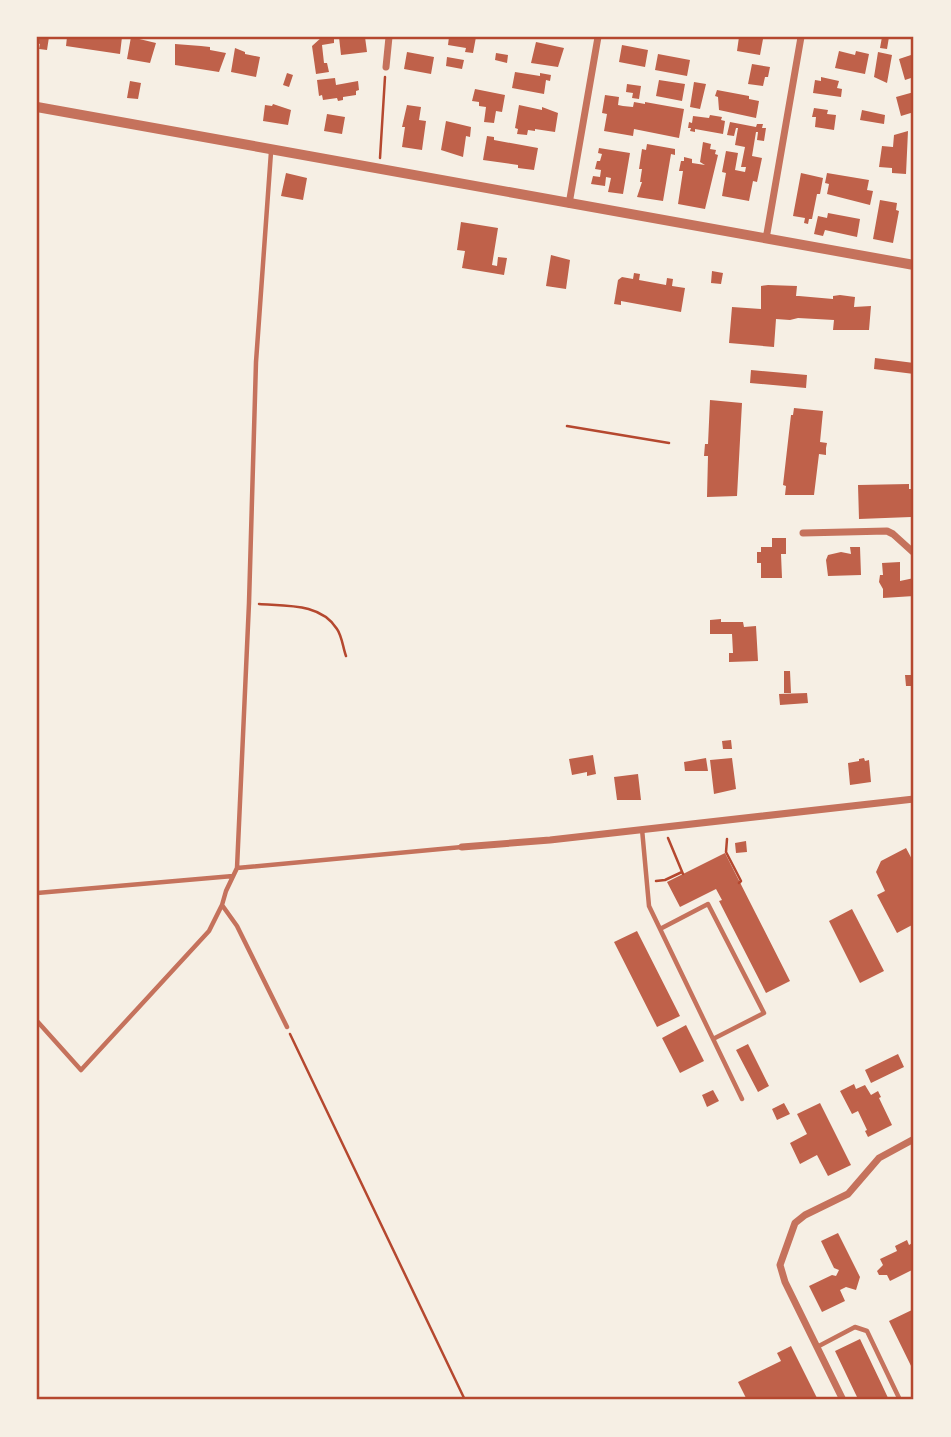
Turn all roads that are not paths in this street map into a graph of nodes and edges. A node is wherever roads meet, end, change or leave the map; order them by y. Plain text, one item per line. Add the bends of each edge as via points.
1 (389, 37) edge
2 (598, 37) edge
3 (801, 37) edge
4 (386, 67) road end
5 (37, 107) edge
6 (271, 150) junction
7 (569, 204) junction
8 (766, 239) junction
9 (914, 265) edge
10 (803, 533) dead end
11 (914, 553) edge
12 (914, 799) edge
13 (642, 829) junction
14 (461, 847) joint
15 (237, 868) junction
16 (233, 876) junction
17 (37, 893) edge
18 (222, 905) junction
19 (660, 929) junction
20 (37, 1021) edge
21 (286, 1027) road end
22 (713, 1039) junction
23 (742, 1099) dead end
24 (914, 1139) edge
25 (817, 1347) junction
26 (843, 1400) edge
27 (900, 1400) edge

1 - 4 street
2 - 7 street
3 - 8 street
5 - 6 street
6 - 7 street
6 - 15 lane via 256,362
7 - 8 street
8 - 9 street
10 - 11 street via 887,531
12 - 13 street
13 - 14 street
13 - 19 lane via 649,906
14 - 15 lane
15 - 16 lane
16 - 17 lane
16 - 18 lane
18 - 20 lane via 209,931 81,1070
18 - 21 lane via 237,926
19 - 22 lane
19 - 22 lane via 708,904 764,1013
22 - 23 lane
24 - 25 street via 879,1158 848,1194 805,1215 791,1229 781,1273
25 - 26 street
25 - 27 lane via 855,1328 867,1331

